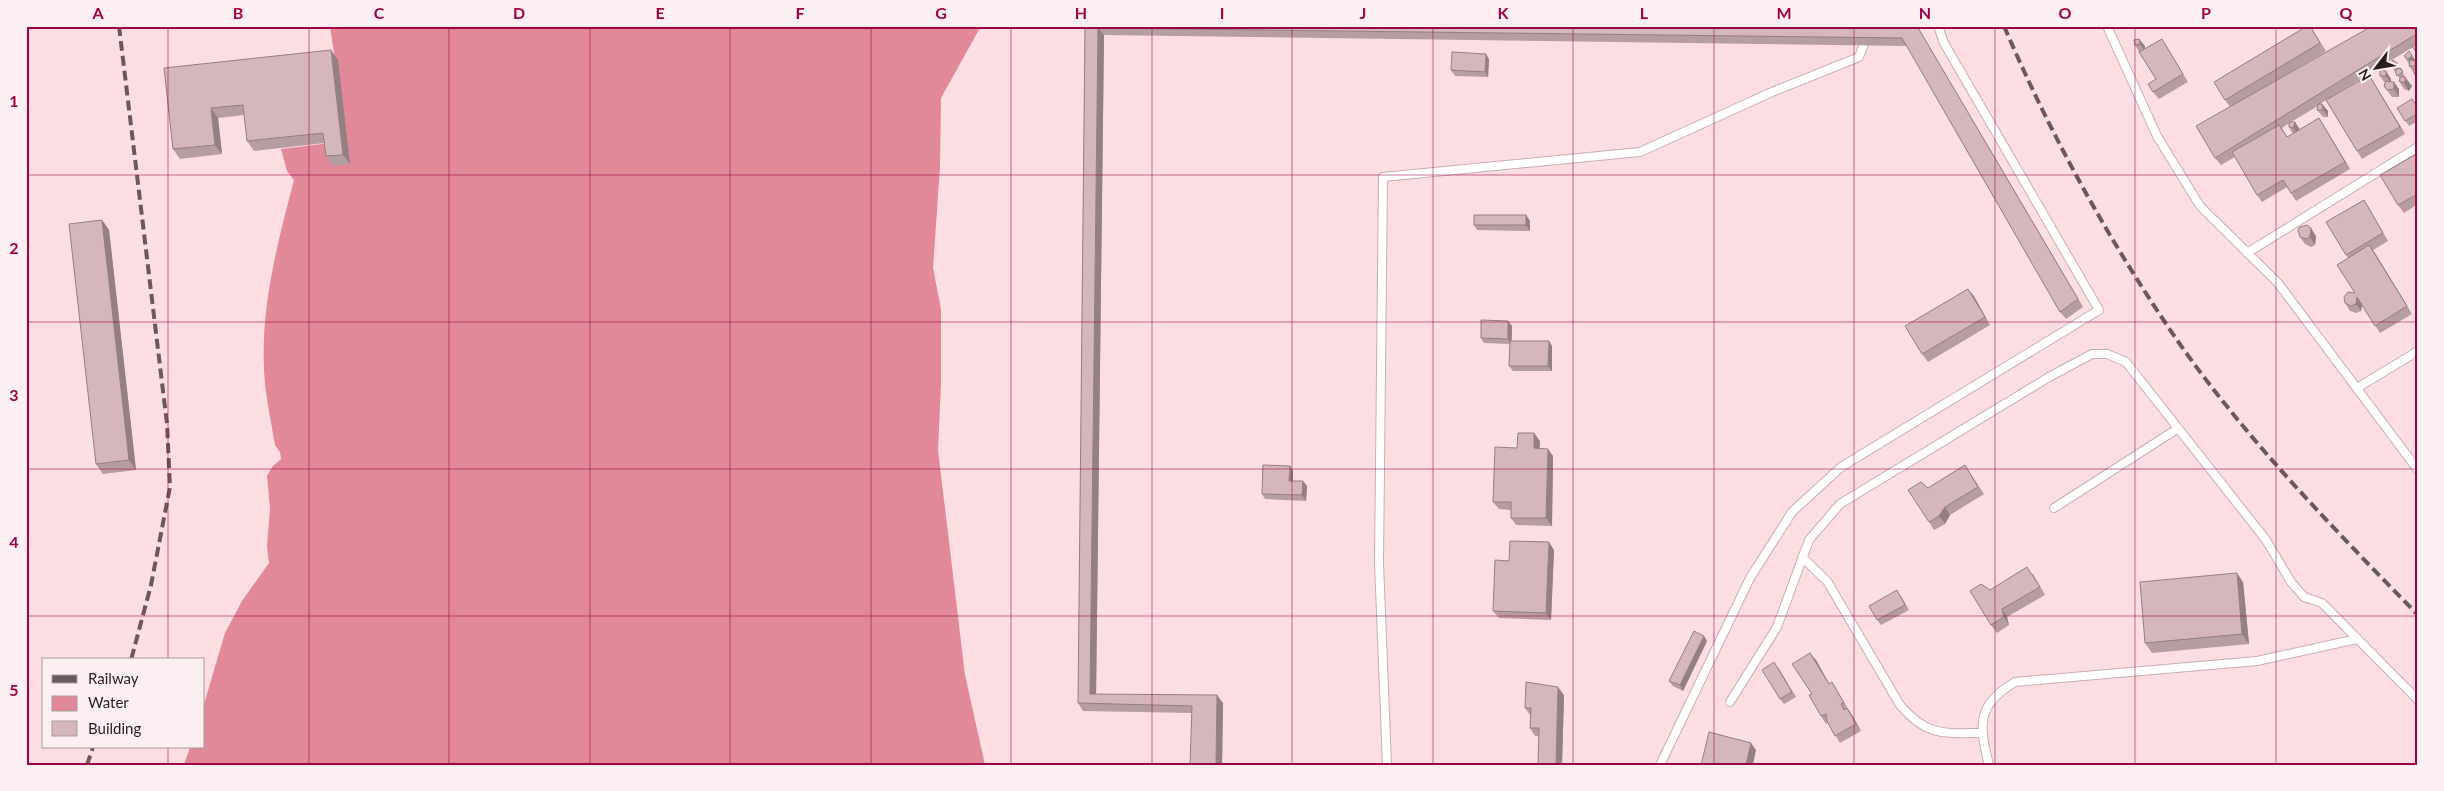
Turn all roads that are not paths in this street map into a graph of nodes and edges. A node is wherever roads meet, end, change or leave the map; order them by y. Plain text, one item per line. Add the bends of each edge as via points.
1 (1871, 26) edge
2 (1938, 26) edge
3 (2107, 26) edge
4 (2418, 147) edge
5 (2248, 252) junction
6 (2418, 351) edge
7 (2357, 388) junction
8 (2177, 429) junction
9 (2418, 470) edge
10 (2054, 508) dead end
11 (1802, 557) junction
12 (2358, 639) junction
13 (2418, 700) edge
14 (1730, 702) dead end
15 (1982, 733) junction
16 (1387, 765) edge
17 (1660, 765) edge
18 (1989, 765) edge

1 - 16 lane via 1859,57 1772,92 1640,152 1383,177 1378,563
2 - 17 lane via 1944,43 2099,310 1840,467 1792,512 1750,578
3 - 5 lane via 2162,144 2200,206
4 - 5 lane
5 - 7 lane via 2278,283
6 - 7 lane
7 - 9 lane
8 - 10 lane
8 - 11 lane via 2126,362 2107,354 2092,354 1840,504 1808,540
8 - 12 lane via 2266,540 2304,597 2322,603
11 - 14 lane via 1777,627
11 - 15 lane via 1827,581 1900,705 1913,721 1939,733
12 - 13 lane
12 - 15 lane via 2257,661 2015,682 2001,690 1982,714
15 - 18 lane

